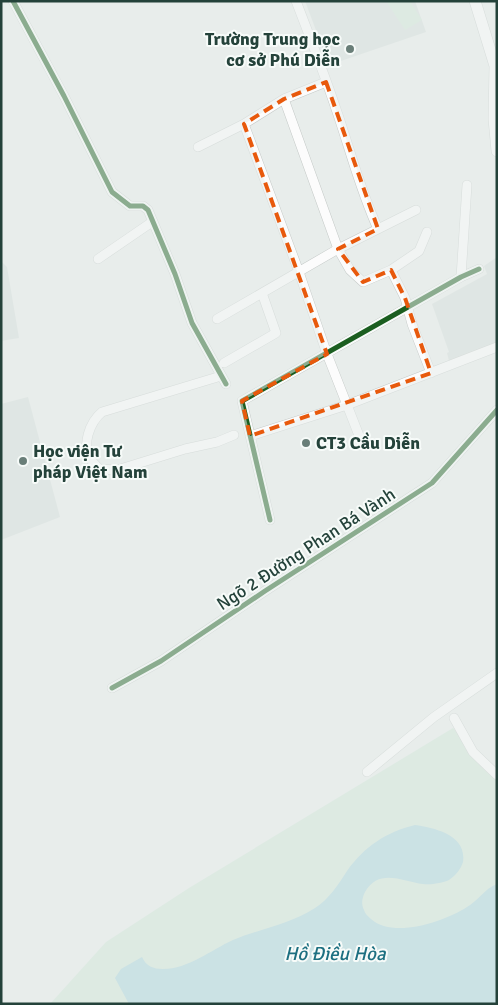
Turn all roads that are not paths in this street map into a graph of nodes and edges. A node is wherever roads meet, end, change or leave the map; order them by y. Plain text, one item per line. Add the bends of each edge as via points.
1 (13, 1) edge
2 (296, 1) edge
3 (475, 1) edge
4 (326, 82) junction
5 (284, 99) junction
6 (244, 124) junction
7 (198, 147) dead end
8 (497, 151) edge
9 (467, 185) dead end
10 (416, 210) dead end
11 (152, 222) junction
12 (378, 229) junction
13 (427, 232) dead end
14 (338, 249) junction
15 (98, 259) dead end
16 (479, 269) dead end
17 (391, 270) junction
18 (299, 272) junction
19 (461, 277) junction
20 (262, 293) junction
21 (408, 308) junction
22 (217, 319) dead end
23 (497, 347) edge
24 (327, 354) junction
25 (224, 363) dead end
26 (431, 373) junction
27 (221, 376) junction
28 (226, 384) dead end
29 (347, 405) junction
30 (497, 410) edge
31 (234, 435) dead end
32 (250, 436) junction
33 (360, 438) dead end
34 (270, 520) dead end
35 (497, 673) edge
36 (112, 688) dead end
37 (454, 718) dead end
38 (366, 772) dead end
39 (497, 775) edge

1 - 11 street via 112,192 130,206 143,206
2 - 4 street
3 - 8 street via 494,66
4 - 5 street
4 - 12 street
5 - 6 street
5 - 14 street
6 - 7 street
6 - 18 street
9 - 19 street
10 - 12 street
11 - 15 street
11 - 27 street via 192,323
12 - 14 street
13 - 17 street via 419,251
14 - 17 street via 350,270 363,282
14 - 18 street
16 - 19 street
17 - 21 street
18 - 20 street
18 - 24 street
19 - 21 street
20 - 22 street
20 - 25 street via 276,332
21 - 24 street
21 - 26 street
23 - 26 street
24 - 29 street
24 - 32 street via 242,401
26 - 29 street
27 - 28 street
27 - 31 street via 102,412 95,417 90,428 87,447 90,459 99,469 117,470
29 - 32 street
29 - 33 street
30 - 36 street, Ngõ 2 Đường Phan Bá Vành via 432,483 161,661
32 - 34 street
35 - 38 street via 434,717
37 - 39 street via 473,752

